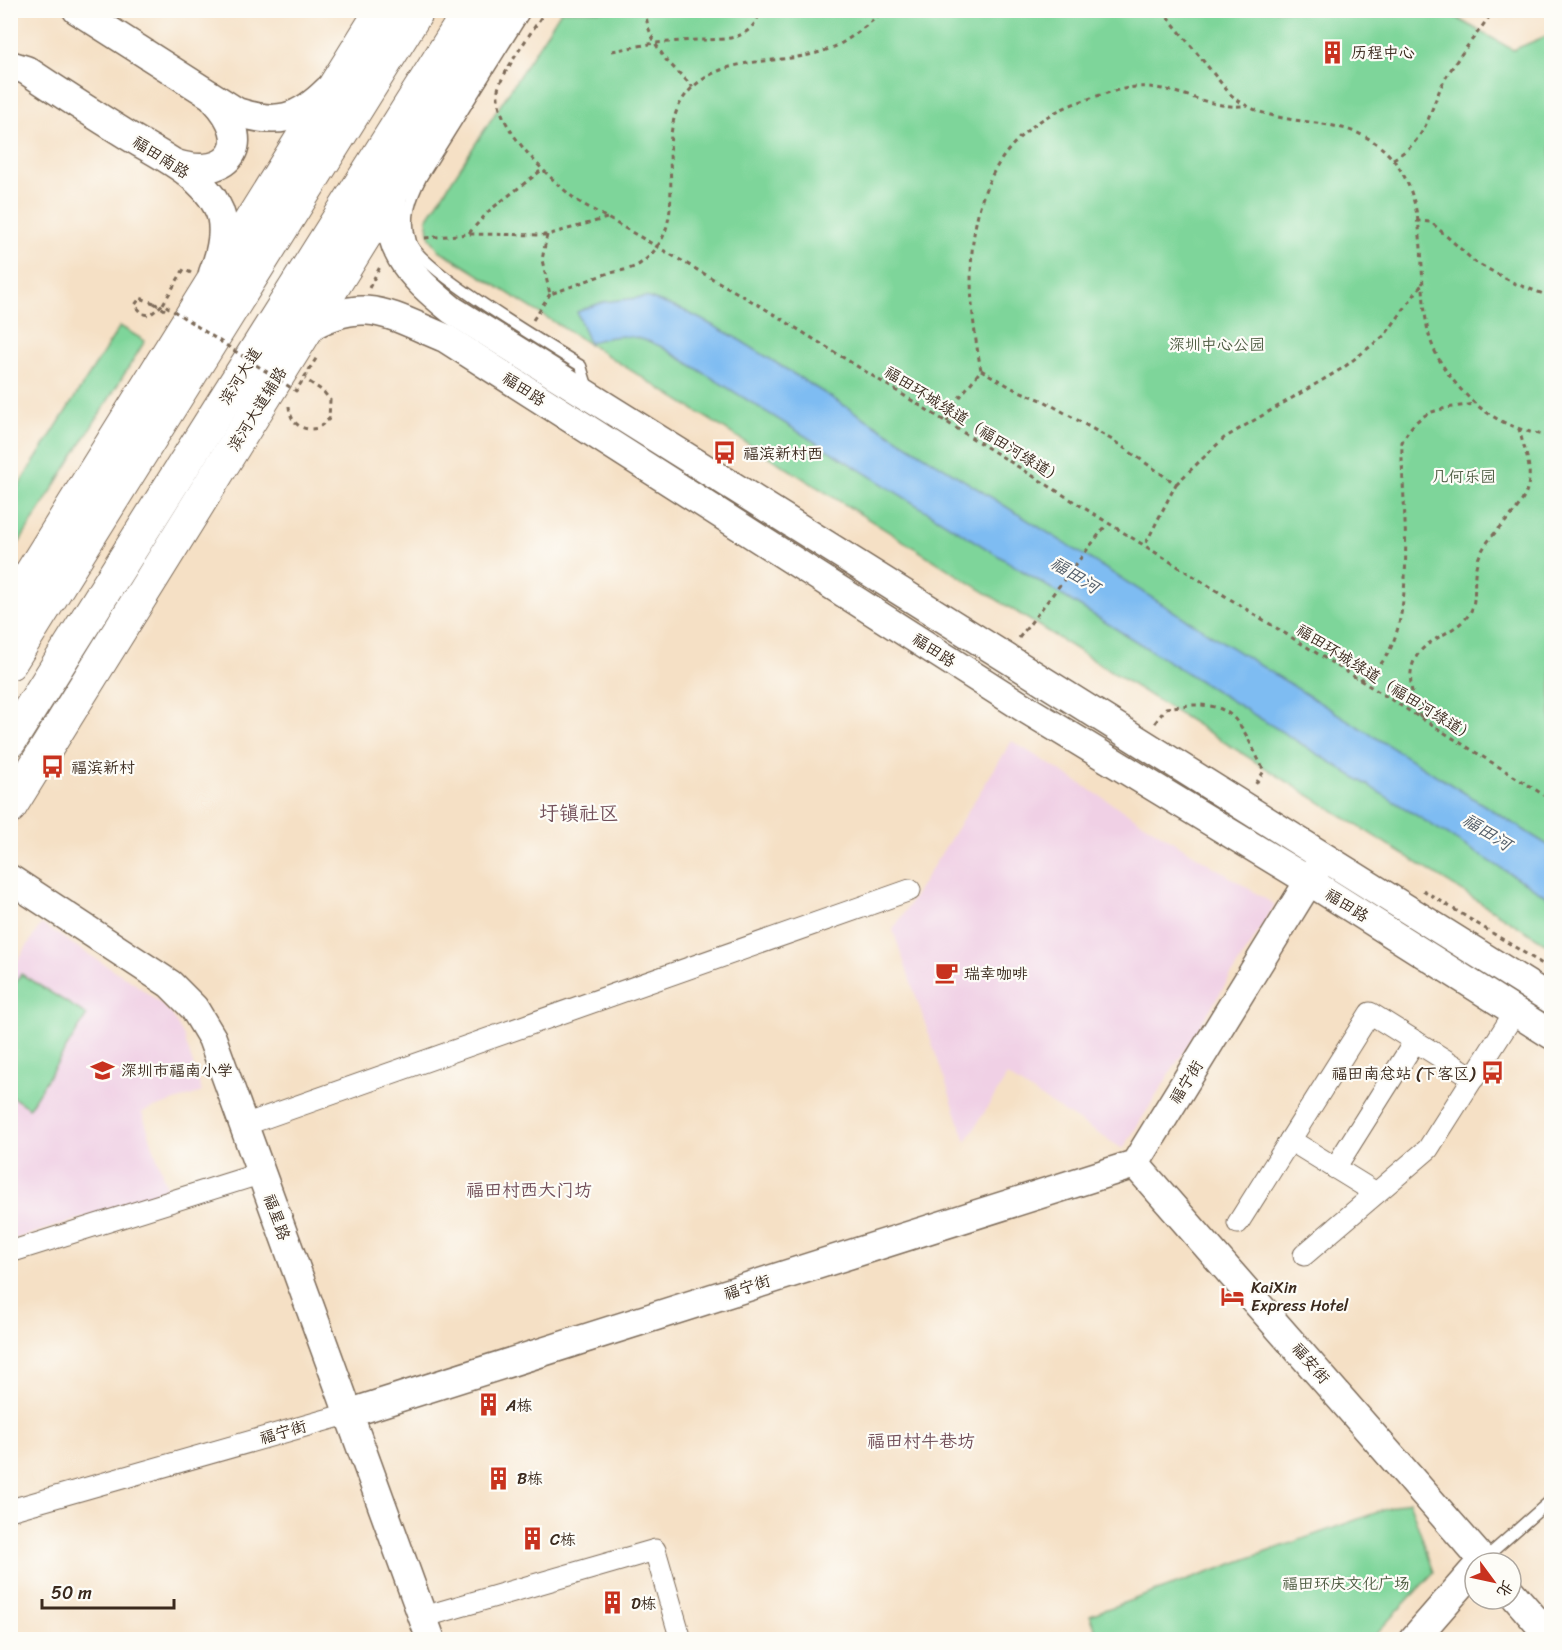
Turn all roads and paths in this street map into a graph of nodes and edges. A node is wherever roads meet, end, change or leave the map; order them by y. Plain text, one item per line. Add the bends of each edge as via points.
1 (77, 10) edge
2 (382, 10) edge
3 (418, 10) edge
4 (470, 10) edge
5 (505, 10) edge
6 (526, 10) edge
7 (546, 10) edge
8 (645, 10) edge
9 (761, 10) edge
10 (885, 10) edge
11 (1162, 10) edge
12 (1494, 10) edge
13 (655, 43) junction
14 (612, 51) dead end
15 (16, 63) edge
16 (338, 80) junction
17 (693, 87) junction
18 (210, 95) junction
19 (1243, 106) junction
20 (1393, 159) junction
21 (169, 162) junction
22 (543, 170) junction
23 (397, 180) junction
24 (607, 218) junction
25 (1416, 221) junction
26 (468, 234) junction
27 (546, 235) junction
28 (422, 239) dead end
29 (659, 247) junction
30 (385, 258) dead end
31 (184, 269) dead end
32 (1424, 282) junction
33 (368, 290) dead end
34 (550, 294) junction
35 (1551, 297) edge
36 (201, 303) junction
37 (163, 304) junction
38 (169, 312) dead end
39 (526, 330) junction
40 (312, 343) junction
41 (981, 370) junction
42 (302, 377) dead end
43 (297, 391) junction
44 (590, 396) junction
45 (1474, 404) junction
46 (947, 422) junction
47 (1519, 429) junction
48 (1551, 436) edge
49 (1176, 484) junction
50 (1107, 524) junction
51 (1144, 547) junction
52 (22, 616) edge
53 (1019, 639) dead end
54 (10, 663) edge
55 (1359, 681) junction
56 (1155, 723) dead end
57 (1432, 726) junction
58 (10, 741) edge
59 (1255, 785) dead end
60 (1551, 800) edge
61 (10, 807) edge
62 (1325, 856) junction
63 (10, 879) edge
64 (1309, 881) junction
65 (910, 890) dead end
66 (1551, 1000) edge
67 (1515, 1012) junction
68 (1551, 1035) edge
69 (1415, 1041) junction
70 (1474, 1078) junction
71 (244, 1125) junction
72 (1290, 1140) junction
73 (1135, 1164) junction
74 (1335, 1168) junction
75 (262, 1173) junction
76 (1376, 1193) junction
77 (1238, 1223) dead end
78 (10, 1252) edge
79 (1304, 1255) dead end
80 (347, 1413) junction
81 (1551, 1499) edge
82 (10, 1510) edge
83 (1470, 1551) edge
84 (1495, 1551) edge
85 (1463, 1584) edge
86 (1523, 1606) edge
87 (427, 1628) edge
88 (1551, 1639) edge
89 (681, 1640) edge
90 (1413, 1640) edge

1 - 18 main road
2 - 16 main road
3 - 52 main road
4 - 58 main road, 滨河大道
5 - 23 main road, 滨河大道辅路
6 - 39 lane via 422,176 412,195 408,225 412,244 432,269
7 - 22 path, 福田环城绿道（福田河绿道） via 498,88 500,104 518,143
8 - 13 path
9 - 13 path via 747,31 731,40
10 - 17 path via 829,49 787,59 734,64 711,73
11 - 19 path
12 - 20 path via 1444,81 1422,134 1410,149
13 - 14 path
13 - 17 path
15 - 21 main road, 福田南路
16 - 18 main road via 315,103 288,118 255,118
16 - 36 main road
17 - 29 path via 679,105 673,123 670,208
18 - 21 main road via 234,124 235,146 229,156 221,164 201,170
19 - 20 path via 1287,120 1352,129 1382,147
19 - 41 path via 1229,107 1176,92 1138,87 1052,111 1030,126 1002,158 988,184 974,231 971,318
20 - 25 path via 1406,181
21 - 36 main road, 福田南路 via 198,182 219,208 223,227 220,247
22 - 24 path, 福田环城绿道（福田河绿道） via 576,200
22 - 26 path via 490,210
23 - 40 main road, 滨河大道辅路
23 - 44 main road, 福田路 via 391,203 391,234 397,252 417,279 452,310
24 - 27 path
24 - 29 path, 福田环城绿道（福田河绿道）
25 - 32 path
25 - 35 path via 1431,222 1457,248 1494,274
26 - 27 path
26 - 28 path
27 - 34 path via 542,260
29 - 34 path via 639,265
29 - 46 path, 福田环城绿道（福田河绿道）
30 - 33 path
31 - 37 path
32 - 45 path via 1427,328 1434,350 1446,372
32 - 49 path via 1385,335 1342,368 1224,438
34 - 39 path
36 - 52 main road via 106,456
37 - 38 path, bridge via 150,315 143,314 135,305 140,298 154,303
37 - 43 path, bridge
39 - 44 lane via 581,366
40 - 43 path, bridge
40 - 61 main road, 滨河大道辅路
40 - 64 main road, 福田路 via 326,317 362,309 379,311 445,338 1021,706
41 - 46 path
41 - 49 path via 1114,441
42 - 43 path via 330,400 332,412 324,424 311,430 297,425 290,413 291,399
44 - 62 main road, 福田路
45 - 47 path
45 - 55 path via 1422,414 1402,442 1406,563 1398,632 1374,675
46 - 50 path, 福田环城绿道（福田河绿道）
47 - 48 path
47 - 57 path via 1529,470 1523,501 1515,514 1493,533 1480,556 1469,614 1424,645 1414,665 1411,688 1418,714
49 - 51 path
50 - 51 path, 福田环城绿道（福田河绿道）
50 - 53 path
51 - 55 path, 福田环城绿道（福田河绿道）
52 - 54 main road
55 - 57 path, 福田环城绿道（福田河绿道）
56 - 59 path via 1166,708 1186,705 1212,705 1239,721 1263,771
57 - 60 path, 福田环城绿道（福田河绿道）
62 - 64 main road, 福宁街
62 - 66 main road, 福田路
63 - 71 main road, 福星路 via 154,972 183,996 212,1038
64 - 67 main road, 福田路
64 - 73 main road, 福宁街
65 - 71 street
67 - 68 main road, 福田路
67 - 70 street
69 - 70 street
69 - 72 street via 1370,1013
69 - 74 street
70 - 76 street via 1428,1149
71 - 75 main road, 福星路
72 - 74 street
72 - 77 street
73 - 80 main road, 福宁街
73 - 83 main road, 福安街
74 - 76 street
75 - 78 street
75 - 80 main road, 福星路
76 - 79 street
80 - 82 street, 福宁街
80 - 87 main road, 福星路
81 - 84 lane
85 - 90 main road
86 - 88 main road
87 - 89 street via 655,1550

